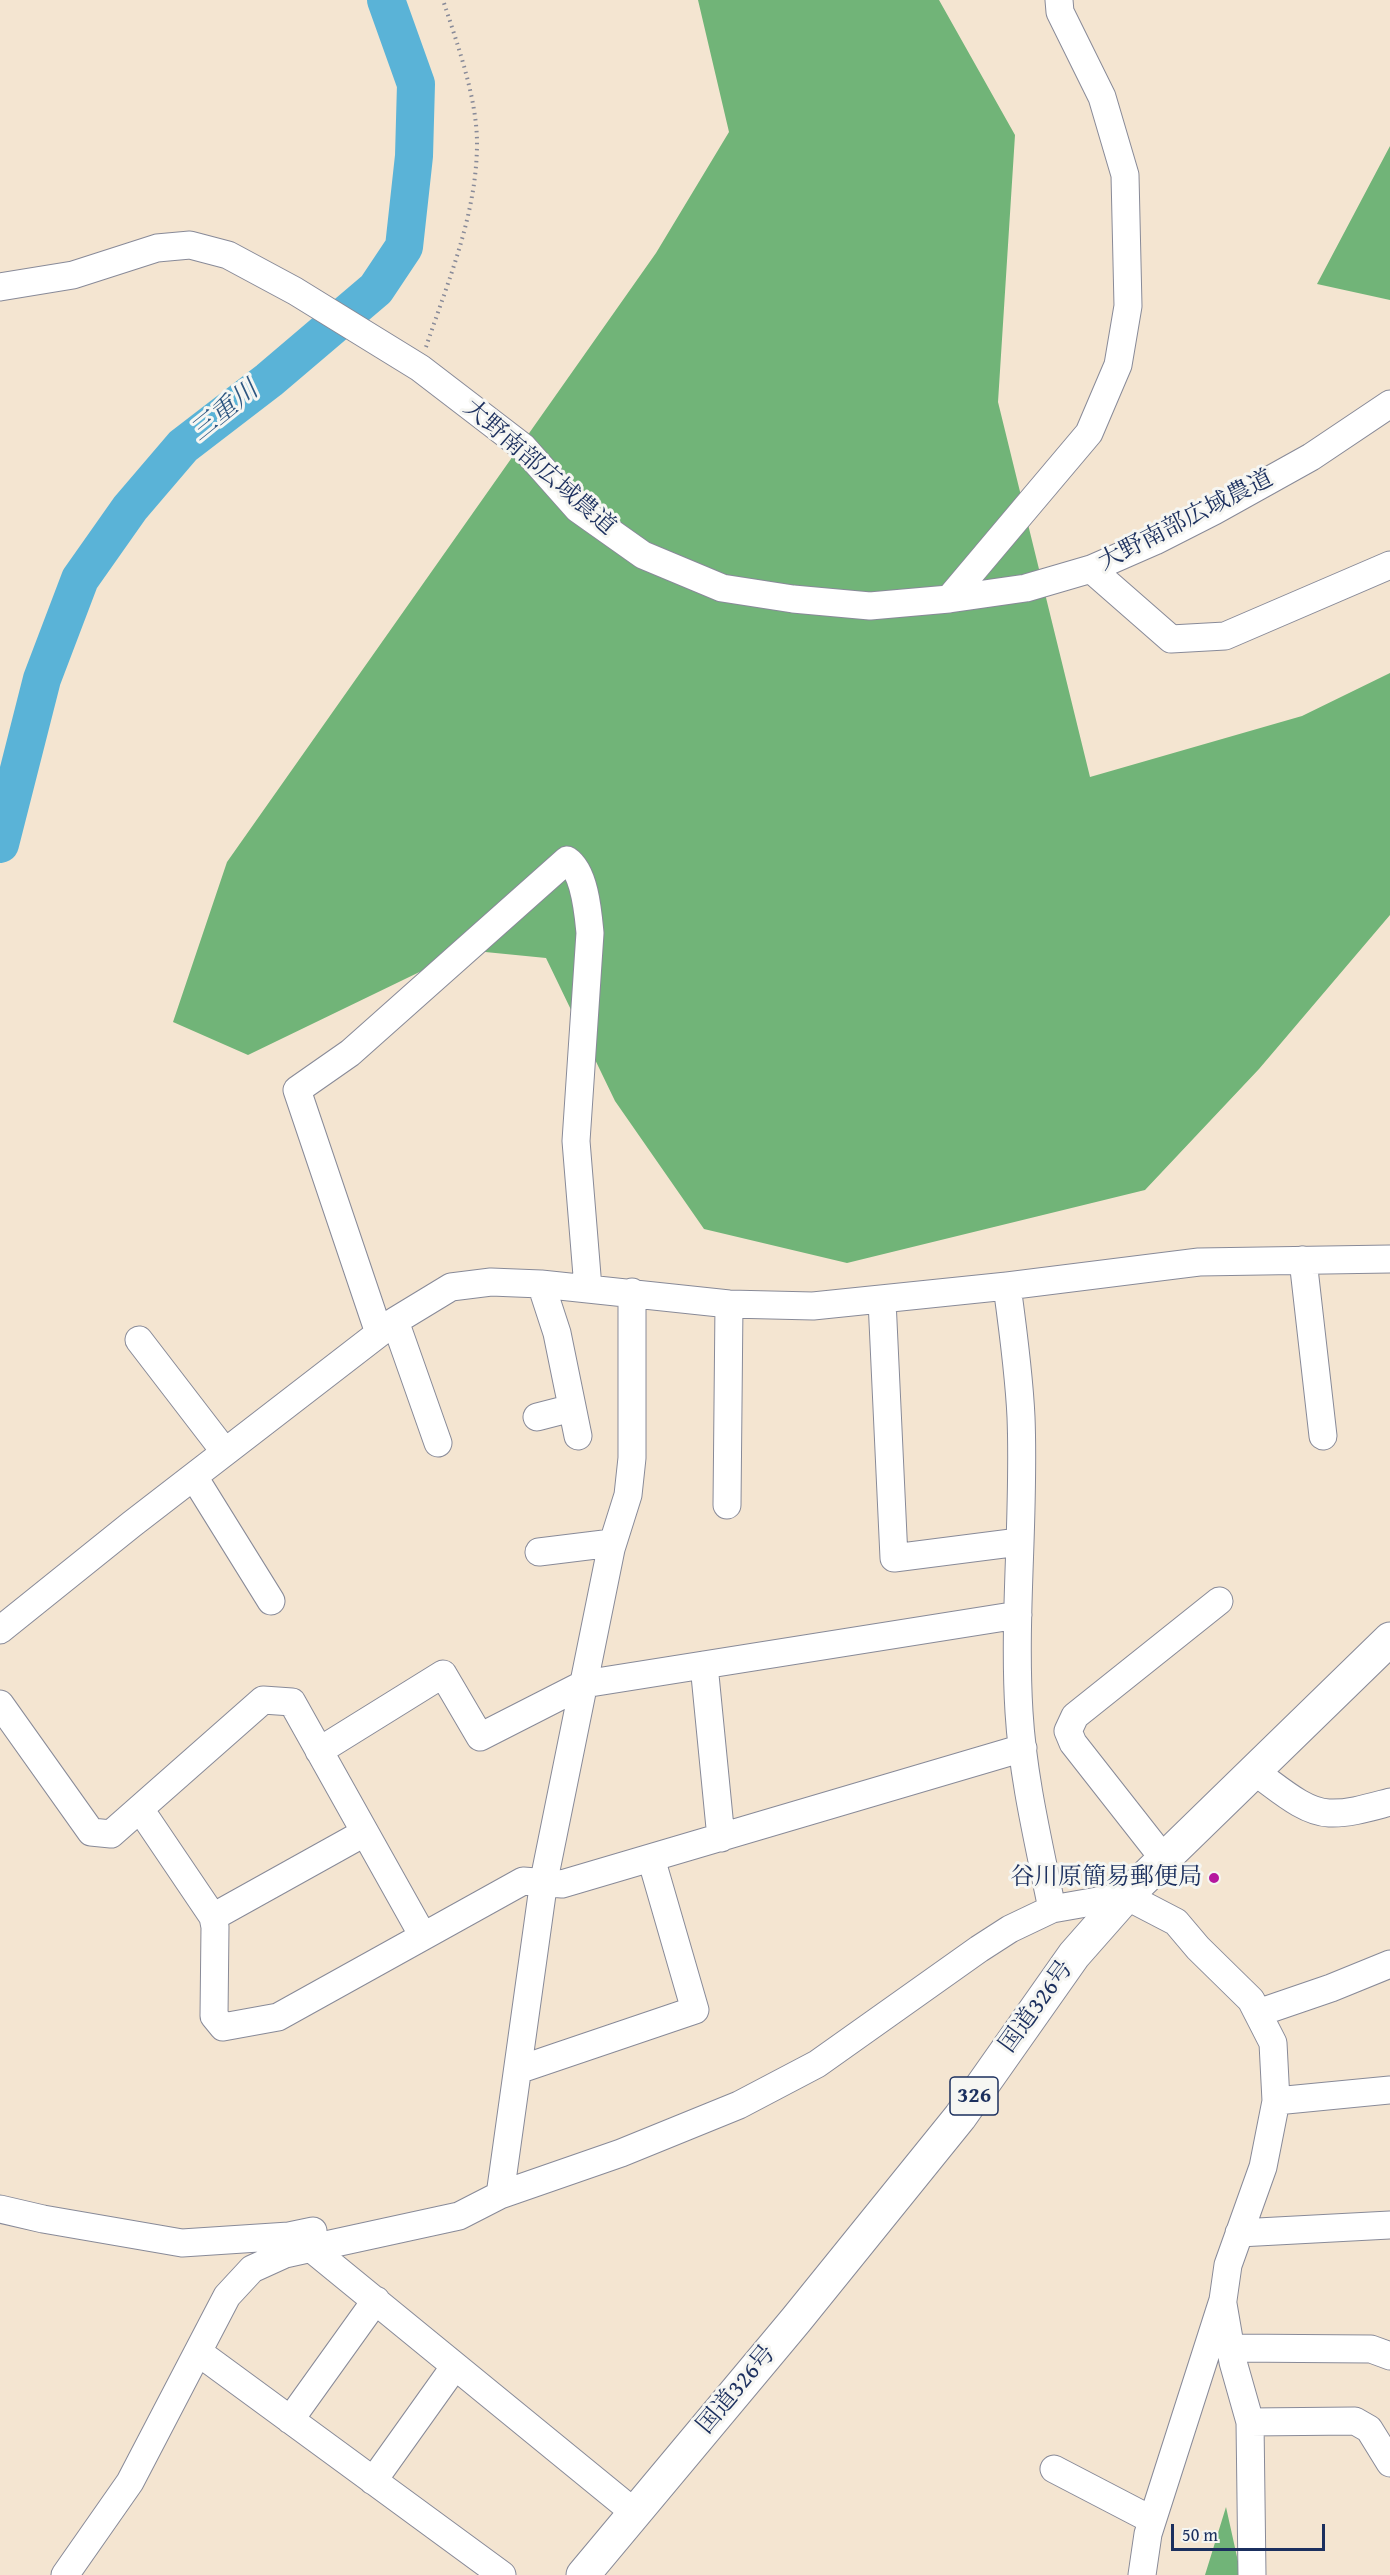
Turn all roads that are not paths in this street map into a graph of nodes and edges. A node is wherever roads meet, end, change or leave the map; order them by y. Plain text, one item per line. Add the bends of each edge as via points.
1 (1059, 0) edge
2 (0, 287) edge
3 (1390, 404) edge
4 (1390, 565) edge
5 (1091, 569) junction
6 (949, 599) junction
7 (1390, 1259) edge
8 (1304, 1260) junction
9 (541, 1284) junction
10 (1007, 1286) junction
11 (588, 1288) junction
12 (632, 1292) junction
13 (882, 1300) junction
14 (729, 1304) junction
15 (387, 1327) junction
16 (139, 1340) dead end
17 (572, 1408) junction
18 (537, 1417) dead end
19 (578, 1436) dead end
20 (1323, 1436) dead end
21 (438, 1443) dead end
22 (225, 1452) junction
23 (194, 1477) junction
24 (727, 1505) dead end
25 (1019, 1542) junction
26 (612, 1543) junction
27 (539, 1552) dead end
28 (271, 1601) dead end
29 (1220, 1601) dead end
30 (1018, 1615) junction
31 (0, 1630) edge
32 (1390, 1639) edge
33 (704, 1665) junction
34 (584, 1684) junction
35 (0, 1704) edge
36 (1023, 1748) junction
37 (319, 1751) junction
38 (1255, 1772) junction
39 (1390, 1802) edge
40 (140, 1809) junction
41 (364, 1833) junction
42 (721, 1838) junction
43 (651, 1858) junction
44 (1164, 1859) junction
45 (544, 1880) junction
46 (1126, 1896) junction
47 (1052, 1909) junction
48 (213, 1917) junction
49 (423, 1936) junction
50 (1390, 1964) edge
51 (1258, 2013) junction
52 (518, 2070) junction
53 (1390, 2090) edge
54 (1276, 2101) junction
55 (500, 2195) junction
56 (0, 2209) edge
57 (1390, 2225) edge
58 (1239, 2234) junction
59 (312, 2249) junction
60 (376, 2300) junction
61 (1223, 2300) junction
62 (1231, 2348) junction
63 (198, 2352) junction
64 (1390, 2356) edge
65 (455, 2366) junction
66 (290, 2420) junction
67 (1250, 2422) junction
68 (1390, 2463) edge
69 (1054, 2469) dead end
70 (373, 2481) junction
71 (635, 2513) junction
72 (1152, 2520) junction
73 (65, 2575) edge
74 (502, 2575) edge
75 (583, 2575) edge
76 (1143, 2575) edge
77 (1252, 2575) edge

1 - 6 street via 1060,12 1102,97 1125,175 1128,306 1118,365 1089,433
2 - 6 street, 大野南部広域農道 via 73,275 157,248 190,245 228,255 409,361 523,447 578,509 643,555 722,588 793,599 870,606
3 - 5 street, 大野南部広域農道 via 1311,457 1214,511
4 - 5 street via 1225,636 1171,639
5 - 6 street, 大野南部広域農道 via 1026,588
7 - 8 street
8 - 10 street via 1199,1262
8 - 20 street
9 - 11 street
9 - 15 street via 491,1282 451,1287
9 - 17 street via 557,1333
10 - 13 street
10 - 25 street via 1021,1418
11 - 12 street
11 - 15 street via 576,1141 590,933 586,900 575,865 567,861 350,1053 297,1090
12 - 14 street
12 - 26 street via 632,1458 628,1495
13 - 14 street via 813,1306
13 - 25 street via 894,1558
14 - 24 street
15 - 21 street
15 - 22 street
16 - 22 street
17 - 18 street
17 - 19 street
22 - 23 street
23 - 28 street
23 - 31 street
25 - 30 street
26 - 27 street
26 - 34 street
29 - 44 street via 1075,1716 1068,1731 1073,1743
30 - 33 street
30 - 36 street
32 - 38 highway, 国道326号 / 326
33 - 34 street
33 - 42 street
34 - 37 street via 480,1737 443,1674
34 - 45 street
35 - 40 street via 91,1832 111,1833
36 - 42 street
36 - 47 street
37 - 40 street via 292,1702 263,1700
37 - 41 street
38 - 39 street via 1305,1806 1328,1814
38 - 44 highway, 国道326号 / 326
40 - 48 street
41 - 48 street
41 - 49 street
42 - 43 street
43 - 45 street via 562,1884
43 - 52 street via 694,2010
44 - 46 highway, 国道326号 / 326
45 - 49 street via 523,1881
45 - 52 street
46 - 47 street
46 - 51 street via 1176,1922 1251,2000
46 - 71 highway, 国道326号 / 326 via 1074,1955 960,2117
47 - 55 street via 979,1949 817,2064 739,2105
48 - 49 street via 214,2016 223,2027 278,2017
50 - 51 street
51 - 54 street via 1273,2043
52 - 55 street
53 - 54 street
54 - 58 street via 1263,2167
55 - 56 street via 475,2195 289,2236 182,2243
55 - 59 street via 459,2217
57 - 58 street
58 - 61 street via 1228,2265
59 - 60 street
59 - 63 street via 285,2254 252,2269 227,2296
60 - 65 street
60 - 66 street
61 - 62 street
61 - 72 street
62 - 64 street via 1371,2349
62 - 67 street
63 - 66 street
63 - 73 street via 130,2482
65 - 70 street
65 - 71 street
66 - 70 street
67 - 68 street via 1355,2421 1369,2429
67 - 77 street
69 - 72 street
70 - 74 street
71 - 75 highway, 国道326号 / 326
72 - 76 street

